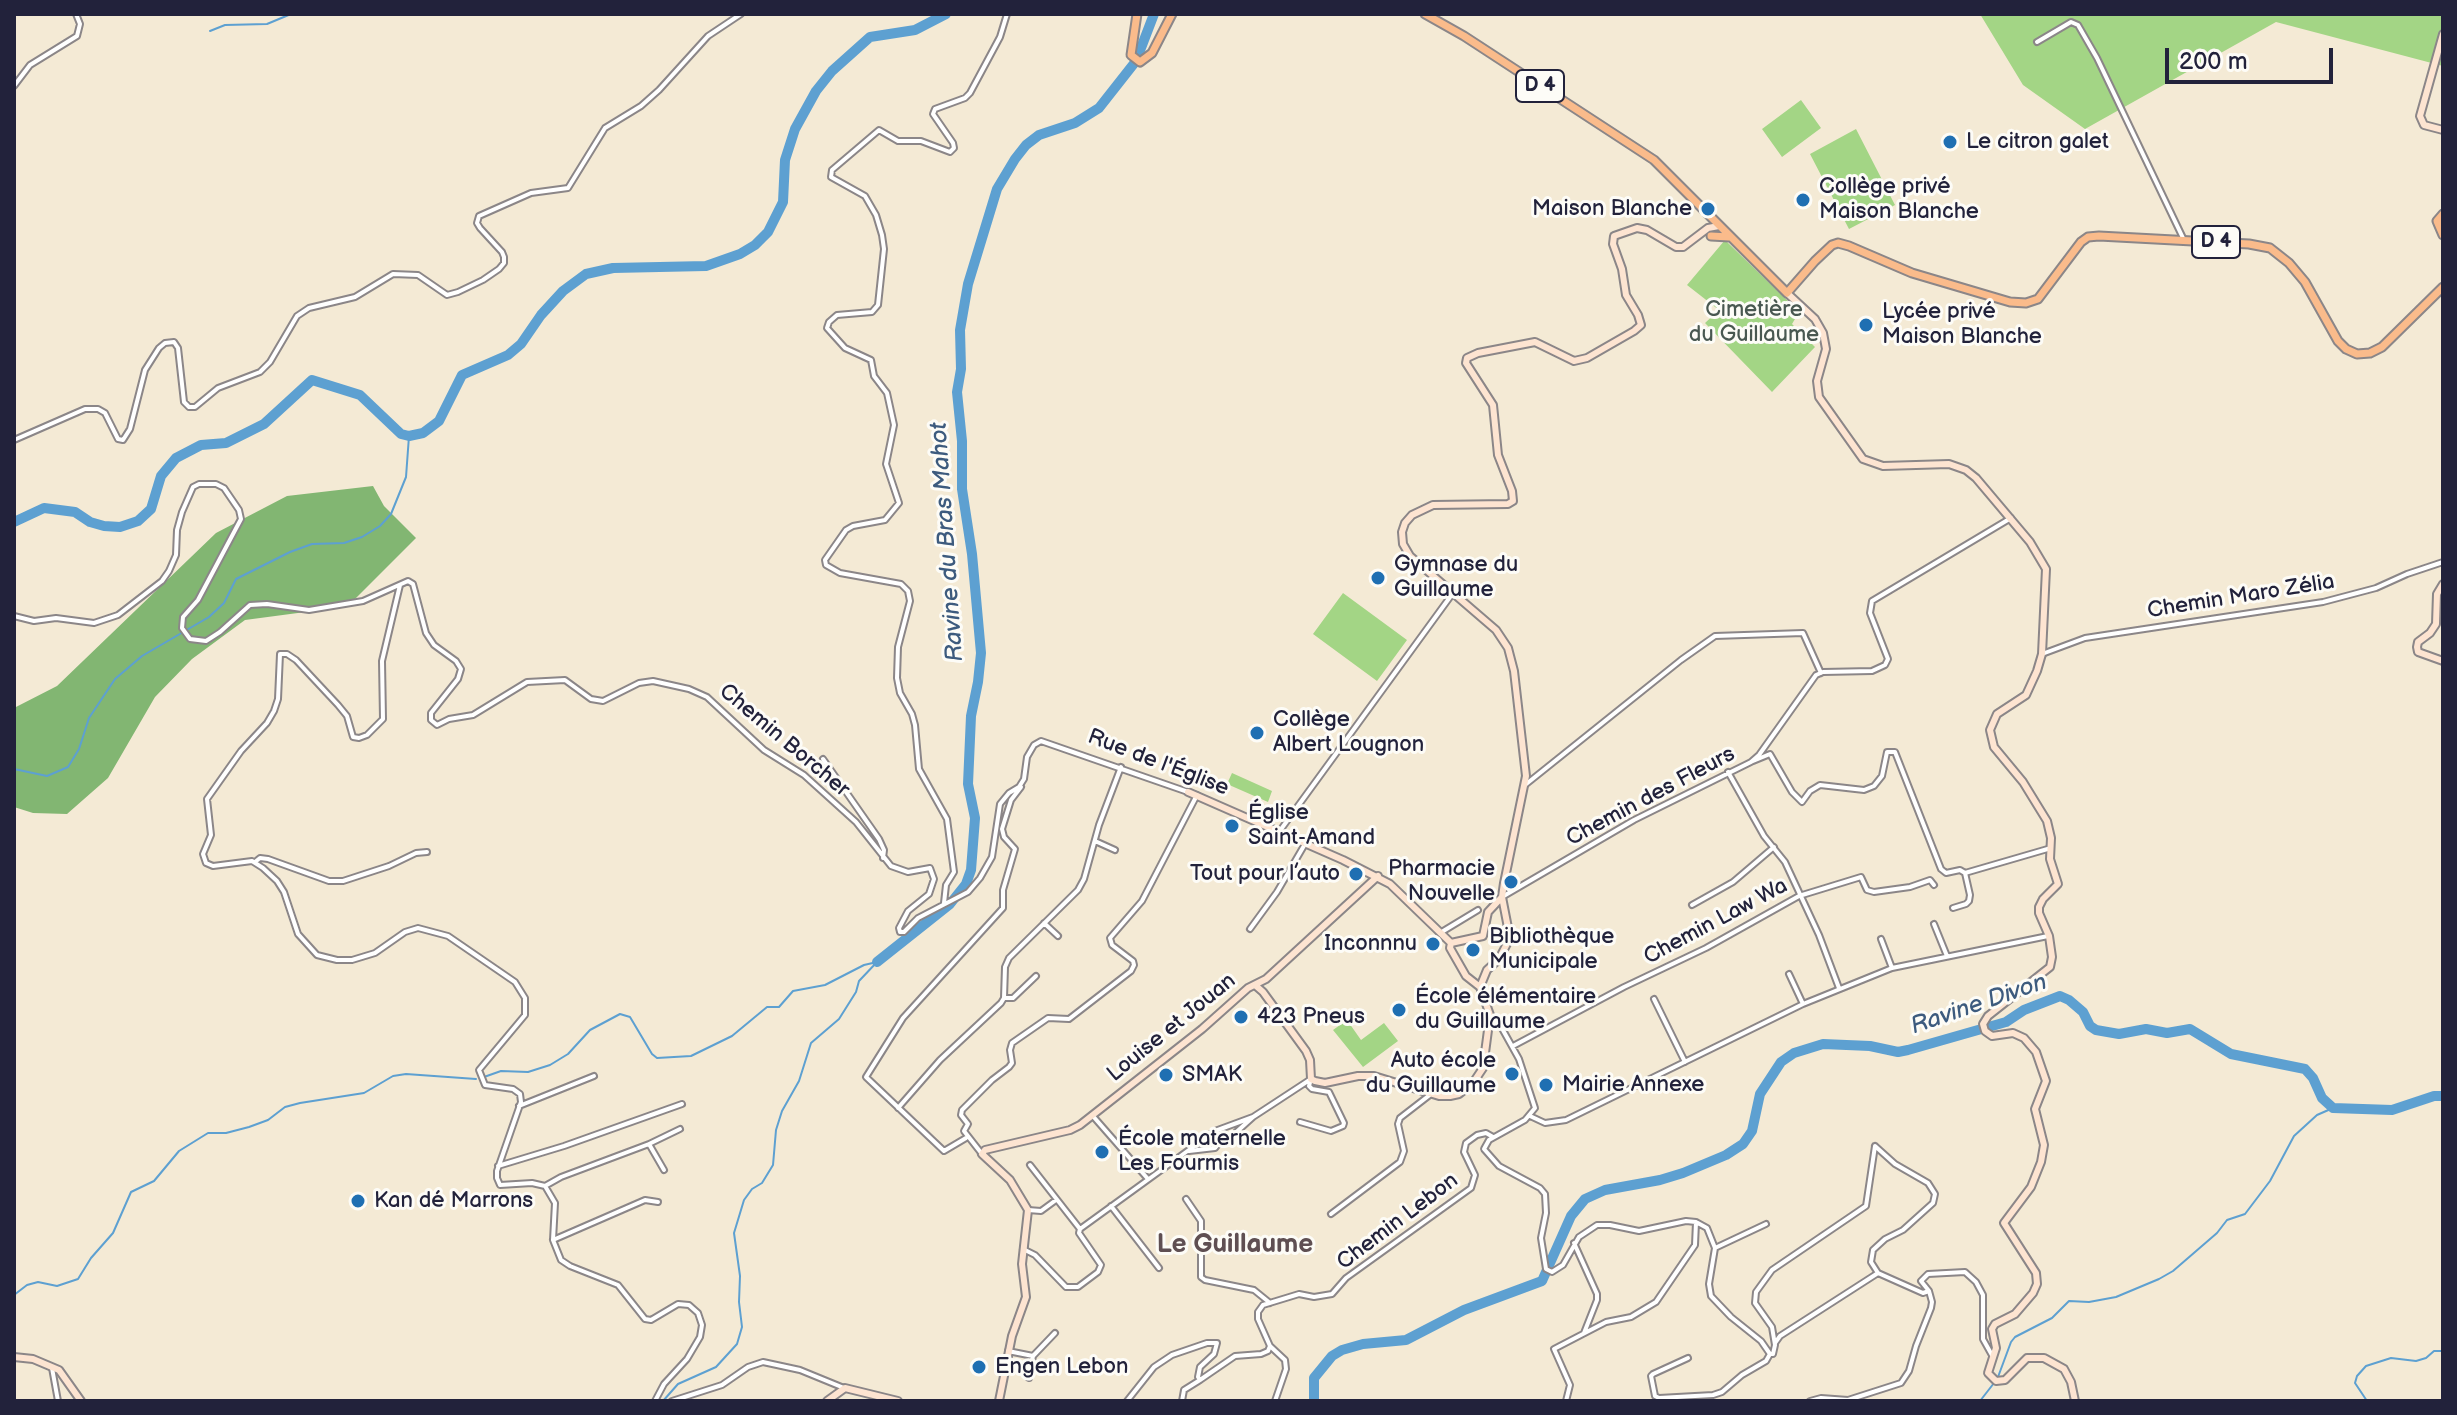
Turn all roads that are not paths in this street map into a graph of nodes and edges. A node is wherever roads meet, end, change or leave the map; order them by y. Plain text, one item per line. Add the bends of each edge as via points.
1 (76, 14) edge
2 (741, 14) edge
3 (1007, 14) edge
4 (1137, 14) edge
5 (1172, 14) edge
6 (1425, 14) edge
7 (2443, 34) edge
8 (2037, 42) dead end
9 (14, 86) edge
10 (2443, 130) edge
11 (1709, 214) junction
12 (2443, 214) edge
13 (1719, 226) junction
14 (1710, 232) junction
15 (2443, 235) edge
16 (1730, 237) junction
17 (2183, 240) junction
18 (2443, 287) edge
19 (1787, 293) junction
20 (14, 440) edge
21 (2011, 518) junction
22 (2443, 562) edge
23 (2443, 584) edge
24 (400, 585) junction
25 (1453, 593) junction
26 (14, 616) edge
27 (2042, 654) junction
28 (2443, 661) edge
29 (1821, 673) junction
30 (823, 759) dead end
31 (1751, 762) junction
32 (1121, 767) junction
33 (1728, 772) junction
34 (1024, 779) junction
35 (1524, 786) junction
36 (1188, 792) joint
37 (1197, 795) junction
38 (1279, 832) junction
39 (1095, 841) junction
40 (1305, 844) junction
41 (1774, 847) junction
42 (2051, 848) junction
43 (1115, 850) dead end
44 (427, 852) dead end
45 (883, 858) junction
46 (255, 862) junction
47 (1965, 873) junction
48 (1378, 876) junction
49 (1934, 885) dead end
50 (1799, 896) junction
51 (1502, 897) junction
52 (944, 903) junction
53 (1692, 905) dead end
54 (1953, 908) dead end
55 (1478, 910) dead end
56 (1044, 923) junction
57 (1934, 924) dead end
58 (1250, 929) dead end
59 (1440, 933) junction
60 (1058, 936) dead end
61 (2049, 936) junction
62 (1881, 939) dead end
63 (1451, 943) junction
64 (1947, 956) junction
65 (1892, 968) junction
66 (1789, 974) dead end
67 (1036, 976) dead end
68 (1255, 985) junction
69 (1480, 987) junction
70 (1839, 988) junction
71 (1004, 998) junction
72 (1654, 999) dead end
73 (1803, 1004) junction
74 (1490, 1015) junction
75 (1513, 1046) junction
76 (1685, 1062) junction
77 (594, 1076) dead end
78 (1311, 1079) junction
79 (1431, 1094) junction
80 (682, 1104) dead end
81 (519, 1106) junction
82 (898, 1108) junction
83 (1092, 1115) junction
84 (1530, 1116) junction
85 (1253, 1117) junction
86 (1300, 1122) dead end
87 (680, 1129) dead end
88 (1493, 1137) junction
89 (966, 1138) junction
90 (649, 1144) junction
91 (1187, 1151) junction
92 (982, 1154) junction
93 (1030, 1165) dead end
94 (498, 1166) junction
95 (664, 1170) dead end
96 (1148, 1179) junction
97 (545, 1186) junction
98 (1186, 1199) dead end
99 (1056, 1200) junction
100 (658, 1202) dead end
101 (1111, 1206) junction
102 (1028, 1210) junction
103 (1331, 1214) dead end
104 (1696, 1222) junction
105 (1766, 1224) dead end
106 (1080, 1229) junction
107 (553, 1240) junction
108 (1574, 1243) junction
109 (1715, 1248) junction
110 (1022, 1249) junction
111 (1159, 1268) dead end
112 (1878, 1273) junction
113 (1929, 1291) junction
114 (1270, 1303) junction
115 (1055, 1333) dead end
116 (1584, 1333) junction
117 (1775, 1345) junction
118 (1270, 1346) junction
119 (1008, 1351) junction
120 (1770, 1354) junction
121 (1033, 1356) junction
122 (14, 1357) edge
123 (1993, 1357) junction
124 (1688, 1358) dead end
125 (52, 1366) junction
126 (1029, 1378) dead end
127 (1200, 1380) junction
128 (845, 1388) junction
129 (58, 1401) edge
130 (81, 1401) edge
131 (655, 1401) edge
132 (672, 1401) edge
133 (827, 1401) edge
134 (898, 1401) edge
135 (999, 1401) edge
136 (1127, 1401) edge
137 (1182, 1401) edge
138 (1275, 1401) edge
139 (1566, 1401) edge
140 (1810, 1401) edge
141 (2075, 1401) edge

1 - 9 street via 77,36 30,65
2 - 20 street via 708,36 641,106 605,128 568,188 538,191 479,216 480,228 504,257 499,269 483,280 447,295 418,275 393,274 355,297 309,308 297,316 260,372 218,388 195,407 184,402 178,348 174,342 165,343 145,370 123,440 105,413 85,409
3 - 52 street via 970,93 935,109 954,148 950,152 921,141 898,141 879,130 832,170 831,177 865,196 882,235 878,305 872,312 837,315 827,328 845,348 871,360 874,376 887,393 894,425 886,464 899,503 885,520 846,530 825,560 840,573 901,584 908,591 897,678 915,725 919,769 947,819 954,872
4 - 5 main road via 1131,55 1140,62 1159,41
6 - 11 main road, D 4 via 1654,160
7 - 10 main road via 2420,116 2424,125
8 - 17 street via 2071,22 2078,25
11 - 13 main road, D 4
11 - 14 main road
12 - 15 main road via 2437,221
13 - 14 main road
13 - 16 main road, D 4
14 - 16 main road
14 - 25 main road via 1680,247 1637,228 1614,236 1626,295 1641,325 1587,358 1574,361 1535,342 1467,358 1493,405 1498,455 1513,501 1433,505 1412,515 1402,532 1410,556
16 - 19 main road, D 4
17 - 18 main road, D 4 via 2270,248 2305,282 2338,341 2357,354 2382,347
17 - 19 main road, D 4 via 2088,237 2038,299 2026,303 1928,278 1838,243
19 - 21 main road via 1823,333 1819,397 1863,459 1891,467 1960,466
21 - 27 main road via 2046,569
21 - 29 street via 1872,601 1870,613 1888,659 1885,665 1872,671
22 - 27 street, Chemin Maro Zélia via 2323,602 2085,638
23 - 28 main road via 2437,594 2436,624 2417,647
24 - 26 street via 363,601 309,610 250,605 220,632 195,641 182,628 183,617 198,600 241,519 224,488 199,484 180,521 169,571 118,615 94,623
24 - 45 street, Chemin Borcher via 413,584 426,633 461,669 431,713 433,723 473,715 527,682 565,680 591,699 603,701 639,683 680,686 707,697 764,750 804,775 856,822
24 - 46 street via 382,661 383,719 359,738 353,737 347,716 296,660 284,653 279,657 274,711 207,799 211,835 203,854 206,863
25 - 35 main road via 1496,630 1508,648
25 - 38 street
27 - 42 main road via 2026,695 1993,719 1990,736 2036,800 2051,832
29 - 31 street, Chemin des Fleurs
29 - 35 street via 1803,633 1715,636
30 - 45 street via 879,839
31 - 33 street, Chemin des Fleurs
31 - 47 street via 1770,754 1801,802 1820,785 1864,790 1874,786 1887,752 1895,752 1941,869
32 - 34 street, Rue de l'Église via 1041,741 1027,757
32 - 36 street, Rue de l'Église
32 - 39 street
33 - 41 street
33 - 51 street, Chemin des Fleurs
34 - 52 street via 1000,804 992,857 980,878 968,892
34 - 82 street via 1002,829 1015,849 1003,908 903,1018 866,1077
35 - 51 main road
36 - 37 main road, Rue de l'Église
37 - 38 main road, Rue de l'Église
37 - 89 street via 1142,901 1110,938 1133,961 1131,971 1069,1019 1048,1018 1012,1043 1012,1063 962,1110
38 - 40 main road, Rue de l'Église
39 - 43 street
39 - 56 street via 1078,890
40 - 48 main road, Rue de l'Église
40 - 58 street
41 - 50 street
41 - 53 street via 1733,882
42 - 47 street
42 - 61 main road via 2058,884 2043,899 2039,913
44 - 46 street via 343,881 268,859
45 - 52 street via 902,871 930,868 934,873 929,894 908,911 900,932
46 - 81 street via 277,881 298,934 317,955 352,960 418,928 448,936 508,974 525,998 525,1015 479,1070 485,1085 520,1094
47 - 54 street via 1969,901
48 - 59 main road, Rue de l'Église
48 - 68 main road
49 - 50 street, Chemin Law Wa via 1930,880 1872,892 1861,877
50 - 70 street
50 - 75 street, Chemin Law Wa
51 - 63 main road via 1488,912 1483,936
51 - 69 main road via 1510,938
55 - 59 street
56 - 60 street
56 - 71 street via 1009,958
57 - 64 street
59 - 63 main road, Rue de l'Église
61 - 64 street
61 - 123 main road via 2050,967 1983,1024 1992,1036 2020,1034 2029,1042 2046,1081 2035,1109 2044,1145 2039,1170 2004,1223 2036,1273 2037,1284 2015,1314 1995,1324
62 - 65 street
63 - 69 main road via 1466,976
64 - 65 street
65 - 70 street
66 - 73 street
67 - 71 street via 1011,999
68 - 78 main road, Louise et Jouan via 1306,1051
68 - 83 main road, Louise et Jouan
69 - 74 main road
70 - 73 street
71 - 82 street
72 - 76 street
73 - 76 street
74 - 75 street
74 - 79 main road via 1486,1059 1473,1083 1459,1094
75 - 84 street via 1534,1099
76 - 84 street via 1566,1120 1545,1123
77 - 81 street
78 - 79 main road via 1325,1083 1374,1076
78 - 85 street
78 - 86 street via 1312,1089 1329,1092 1344,1123 1331,1131
79 - 103 street via 1400,1118 1400,1162
80 - 94 street
81 - 94 street
82 - 89 street via 944,1151
83 - 92 main road, Louise et Jouan via 1070,1130
83 - 96 street
84 - 88 street
85 - 91 street via 1215,1131
85 - 91 street via 1215,1148
87 - 90 street
88 - 108 street via 1484,1146 1490,1159 1545,1194 1541,1238 1543,1265 1549,1272 1563,1265
88 - 114 street, Chemin Lebon via 1486,1133 1466,1143 1464,1152 1475,1175 1471,1188 1346,1278 1332,1294 1299,1294
89 - 92 street
90 - 95 street
90 - 97 street
91 - 96 street
92 - 102 main road via 1010,1180
93 - 99 street
94 - 97 street via 500,1185
96 - 101 street
97 - 107 street via 555,1203
98 - 114 street via 1201,1221 1201,1277 1254,1290
99 - 102 street via 1041,1211
99 - 106 street
100 - 107 street via 645,1200
101 - 106 street
101 - 111 street
102 - 110 main road
104 - 108 street via 1639,1231 1597,1225
104 - 109 street via 1707,1228
104 - 116 street via 1695,1245 1656,1302
105 - 109 street
106 - 110 street via 1101,1265 1074,1289
107 - 131 street via 561,1260 618,1285 645,1319 678,1304 698,1313 700,1337
108 - 116 street via 1597,1294
109 - 120 street via 1711,1296
110 - 119 main road via 1026,1297
112 - 113 street
112 - 117 street via 1780,1336
112 - 117 street via 1871,1262 1873,1250 1933,1203 1935,1194 1928,1183 1875,1146 1862,1212 1772,1270 1756,1292 1755,1303 1769,1320
113 - 123 street via 1921,1281 1928,1274 1959,1271 1976,1282 1983,1295 1983,1339
113 - 140 street via 1931,1308 1901,1383 1848,1400
114 - 118 street via 1258,1312
115 - 121 street
116 - 139 street via 1554,1349 1570,1385
117 - 120 street
118 - 127 street via 1261,1354 1226,1360
118 - 138 street via 1285,1360 1286,1369
119 - 121 street
119 - 135 main road
120 - 124 street via 1722,1392 1655,1396 1651,1376
121 - 126 street
122 - 125 main road
123 - 141 main road via 1988,1373 1998,1382 2027,1358 2055,1362 2071,1382
125 - 129 street
125 - 130 main road
127 - 136 street via 1200,1367 1217,1343 1162,1360
127 - 137 street via 1184,1390
128 - 132 street via 763,1362 722,1385
128 - 133 main road
128 - 134 main road

